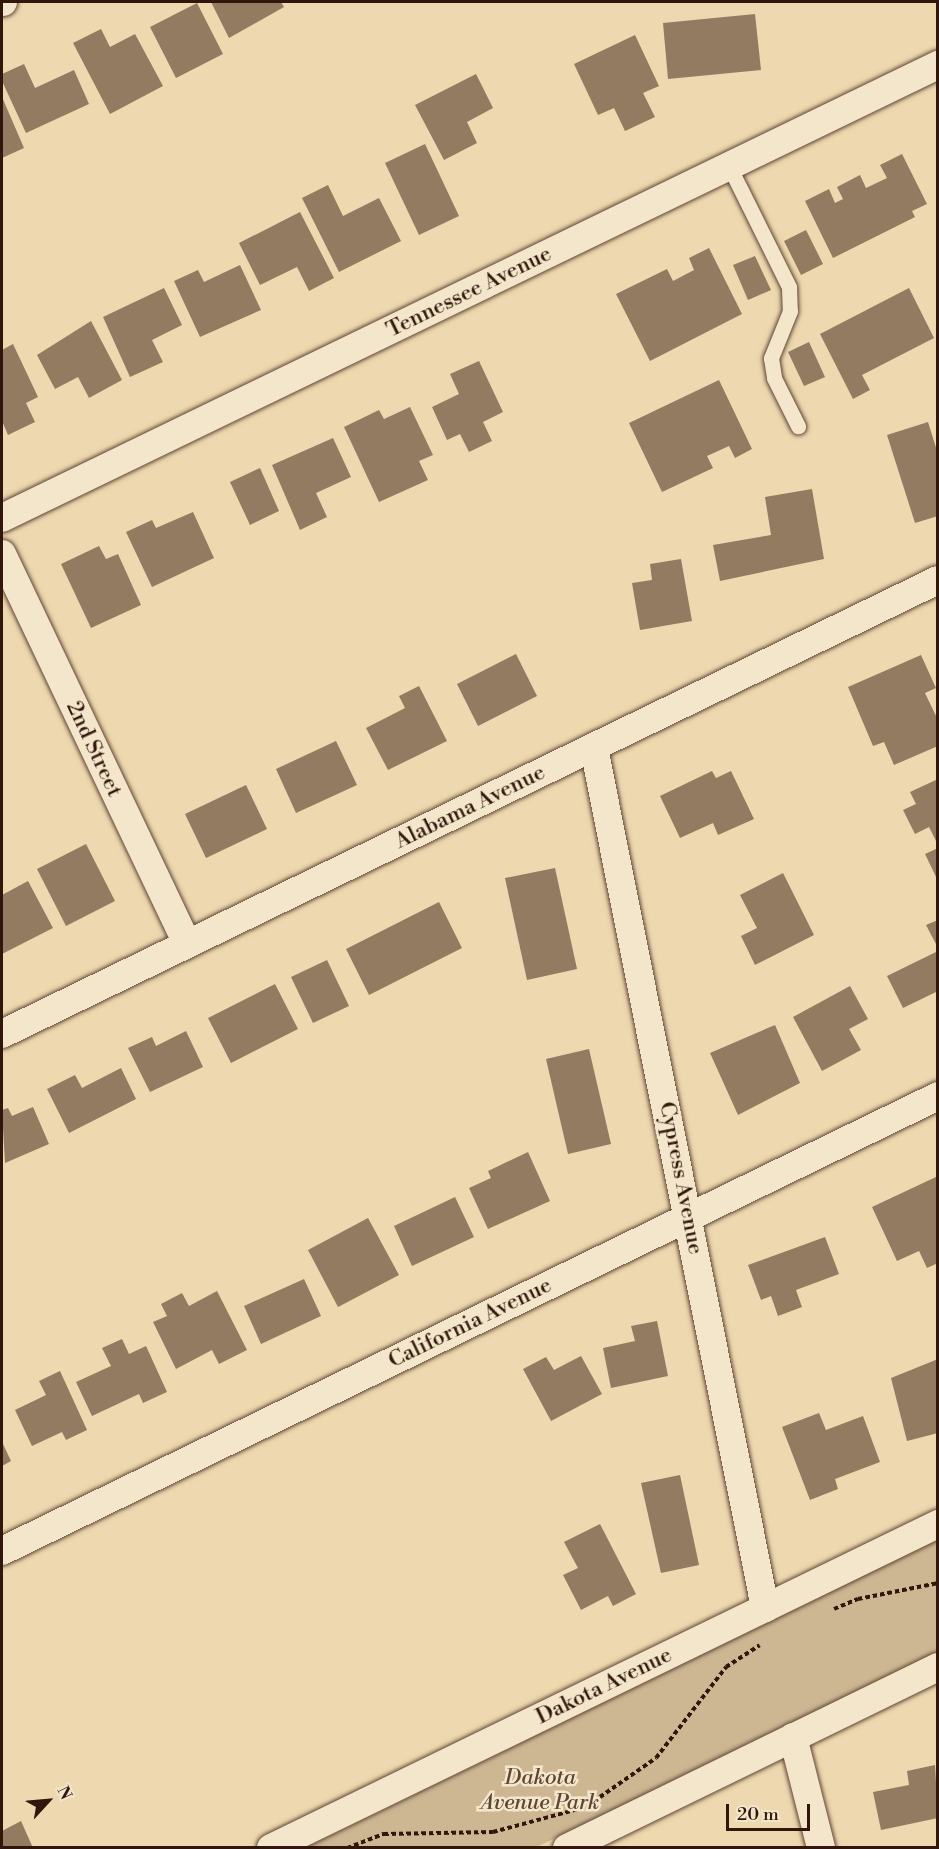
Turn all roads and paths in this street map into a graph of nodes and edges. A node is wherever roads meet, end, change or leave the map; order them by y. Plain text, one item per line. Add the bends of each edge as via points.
1 (938, 65) edge
2 (729, 166) junction
3 (798, 426) dead end
4 (2, 518) edge
5 (2, 554) edge
6 (938, 580) edge
7 (594, 748) junction
8 (187, 943) junction
9 (2, 1034) edge
10 (938, 1096) edge
11 (689, 1217) junction
12 (938, 1524) edge
13 (2, 1551) edge
14 (938, 1583) edge
15 (765, 1608) junction
16 (825, 1613) dead end
17 (771, 1637) dead end
18 (938, 1667) edge
19 (793, 1737) junction
20 (271, 1848) edge
21 (348, 1848) edge
22 (567, 1848) edge
23 (821, 1848) edge

1 - 2 street, Tennessee Avenue
2 - 3 lane via 789,287 790,311 771,357 774,378
2 - 4 street, Tennessee Avenue
5 - 8 street, 2nd Street
6 - 7 street, Alabama Avenue
7 - 8 street, Alabama Avenue
7 - 11 street, Cypress Avenue
8 - 9 street, Alabama Avenue
10 - 11 street, California Avenue
11 - 13 street, California Avenue
11 - 15 street, Cypress Avenue
12 - 15 street, Dakota Avenue
14 - 16 path via 858,1599
15 - 20 street, Dakota Avenue
17 - 21 path via 726,1667 656,1758 589,1804 493,1832 384,1834
18 - 19 street
19 - 22 street
19 - 23 street

